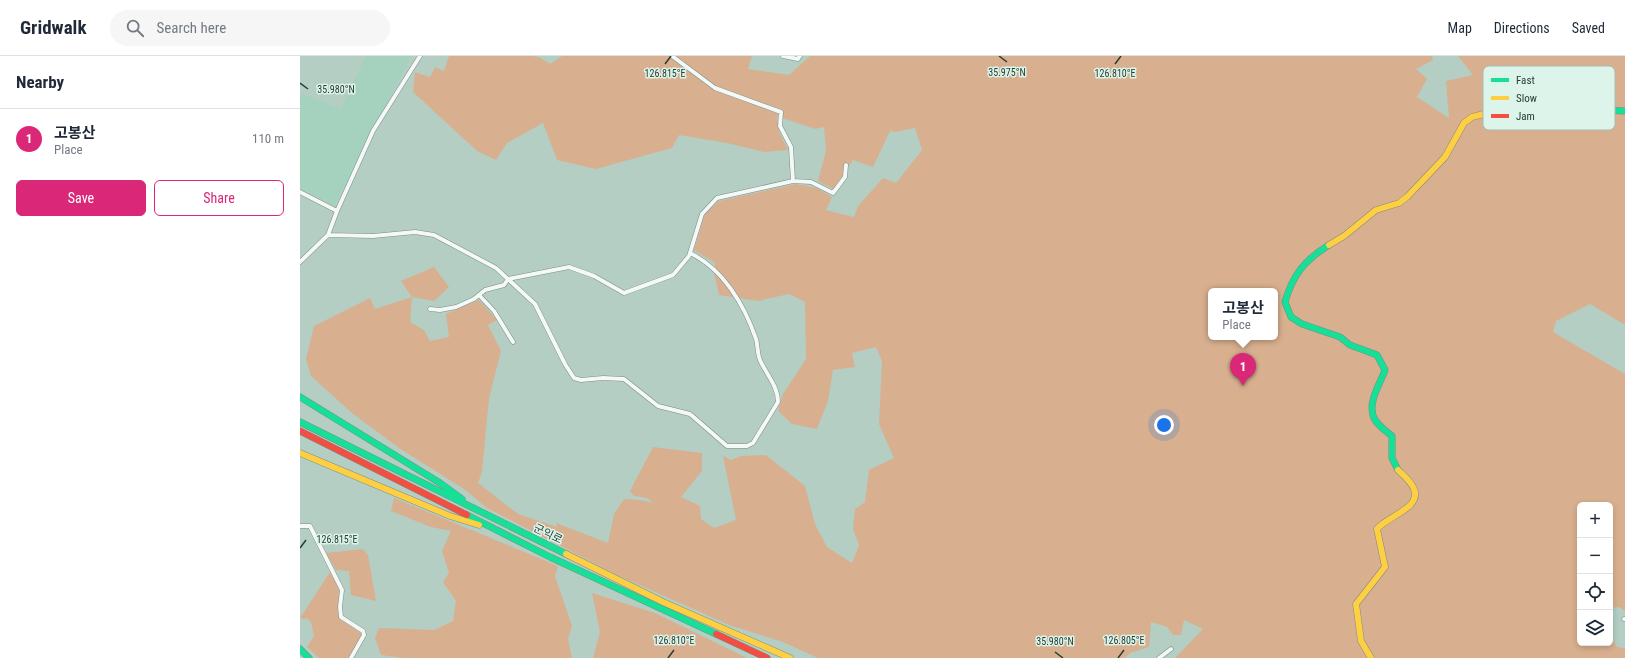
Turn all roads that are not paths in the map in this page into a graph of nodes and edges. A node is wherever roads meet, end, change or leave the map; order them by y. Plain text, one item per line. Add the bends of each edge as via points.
1 (420, 56) edge
2 (672, 56) edge
3 (783, 56) edge
4 (800, 56) edge
5 (1625, 111) edge
6 (1615, 112) edge
7 (1483, 114) edge
8 (846, 165) dead end
9 (793, 180) junction
10 (300, 192) edge
11 (337, 211) junction
12 (328, 235) junction
13 (690, 253) junction
14 (300, 262) edge
15 (508, 279) junction
16 (479, 294) junction
17 (430, 309) dead end
18 (513, 342) dead end
19 (300, 397) edge
20 (300, 422) edge
21 (300, 431) edge
22 (300, 453) edge
23 (478, 512) junction
24 (300, 526) edge
25 (504, 534) junction
26 (300, 649) edge
27 (1171, 649) dead end
28 (309, 658) edge
29 (351, 658) edge
30 (767, 658) edge
31 (790, 658) edge
32 (1159, 658) edge
33 (1371, 658) edge

1 - 11 street via 373,132
2 - 9 street via 715,88 781,112 780,126 791,147
3 - 4 street via 798,59
5 - 6 main road
7 - 33 main road via 1472,117 1464,123 1446,157 1407,197 1399,203 1376,210 1344,236 1317,251 1299,269 1285,302 1292,317 1302,324 1340,337 1350,345 1377,355 1385,370 1374,399 1373,413 1375,419 1392,436 1393,463 1411,482 1414,497 1407,508 1385,520 1377,529 1377,540 1385,567 1356,604 1361,641
8 - 9 street via 844,177 833,193 811,182
9 - 13 street via 717,198 702,214
10 - 11 street
11 - 12 street
12 - 14 street
12 - 15 street via 373,236 415,232 434,235 496,268
13 - 15 street via 673,275 624,293 594,276 569,267
13 - 15 street via 704,260 727,283 756,339 760,359 773,382 778,398 753,443 747,446 727,446 690,414 658,406 624,379 574,378 535,304
15 - 16 street via 504,286 484,290
16 - 17 street via 456,307
16 - 18 street via 494,311
19 - 23 main road via 440,483
20 - 23 main road, 군익로
21 - 25 main road, 군익로
22 - 25 main road via 450,516
23 - 31 main road, 군익로 via 663,602
24 - 29 street via 310,526 342,590 341,617 363,631 364,635
25 - 30 main road, 군익로
26 - 28 main road
27 - 32 street

